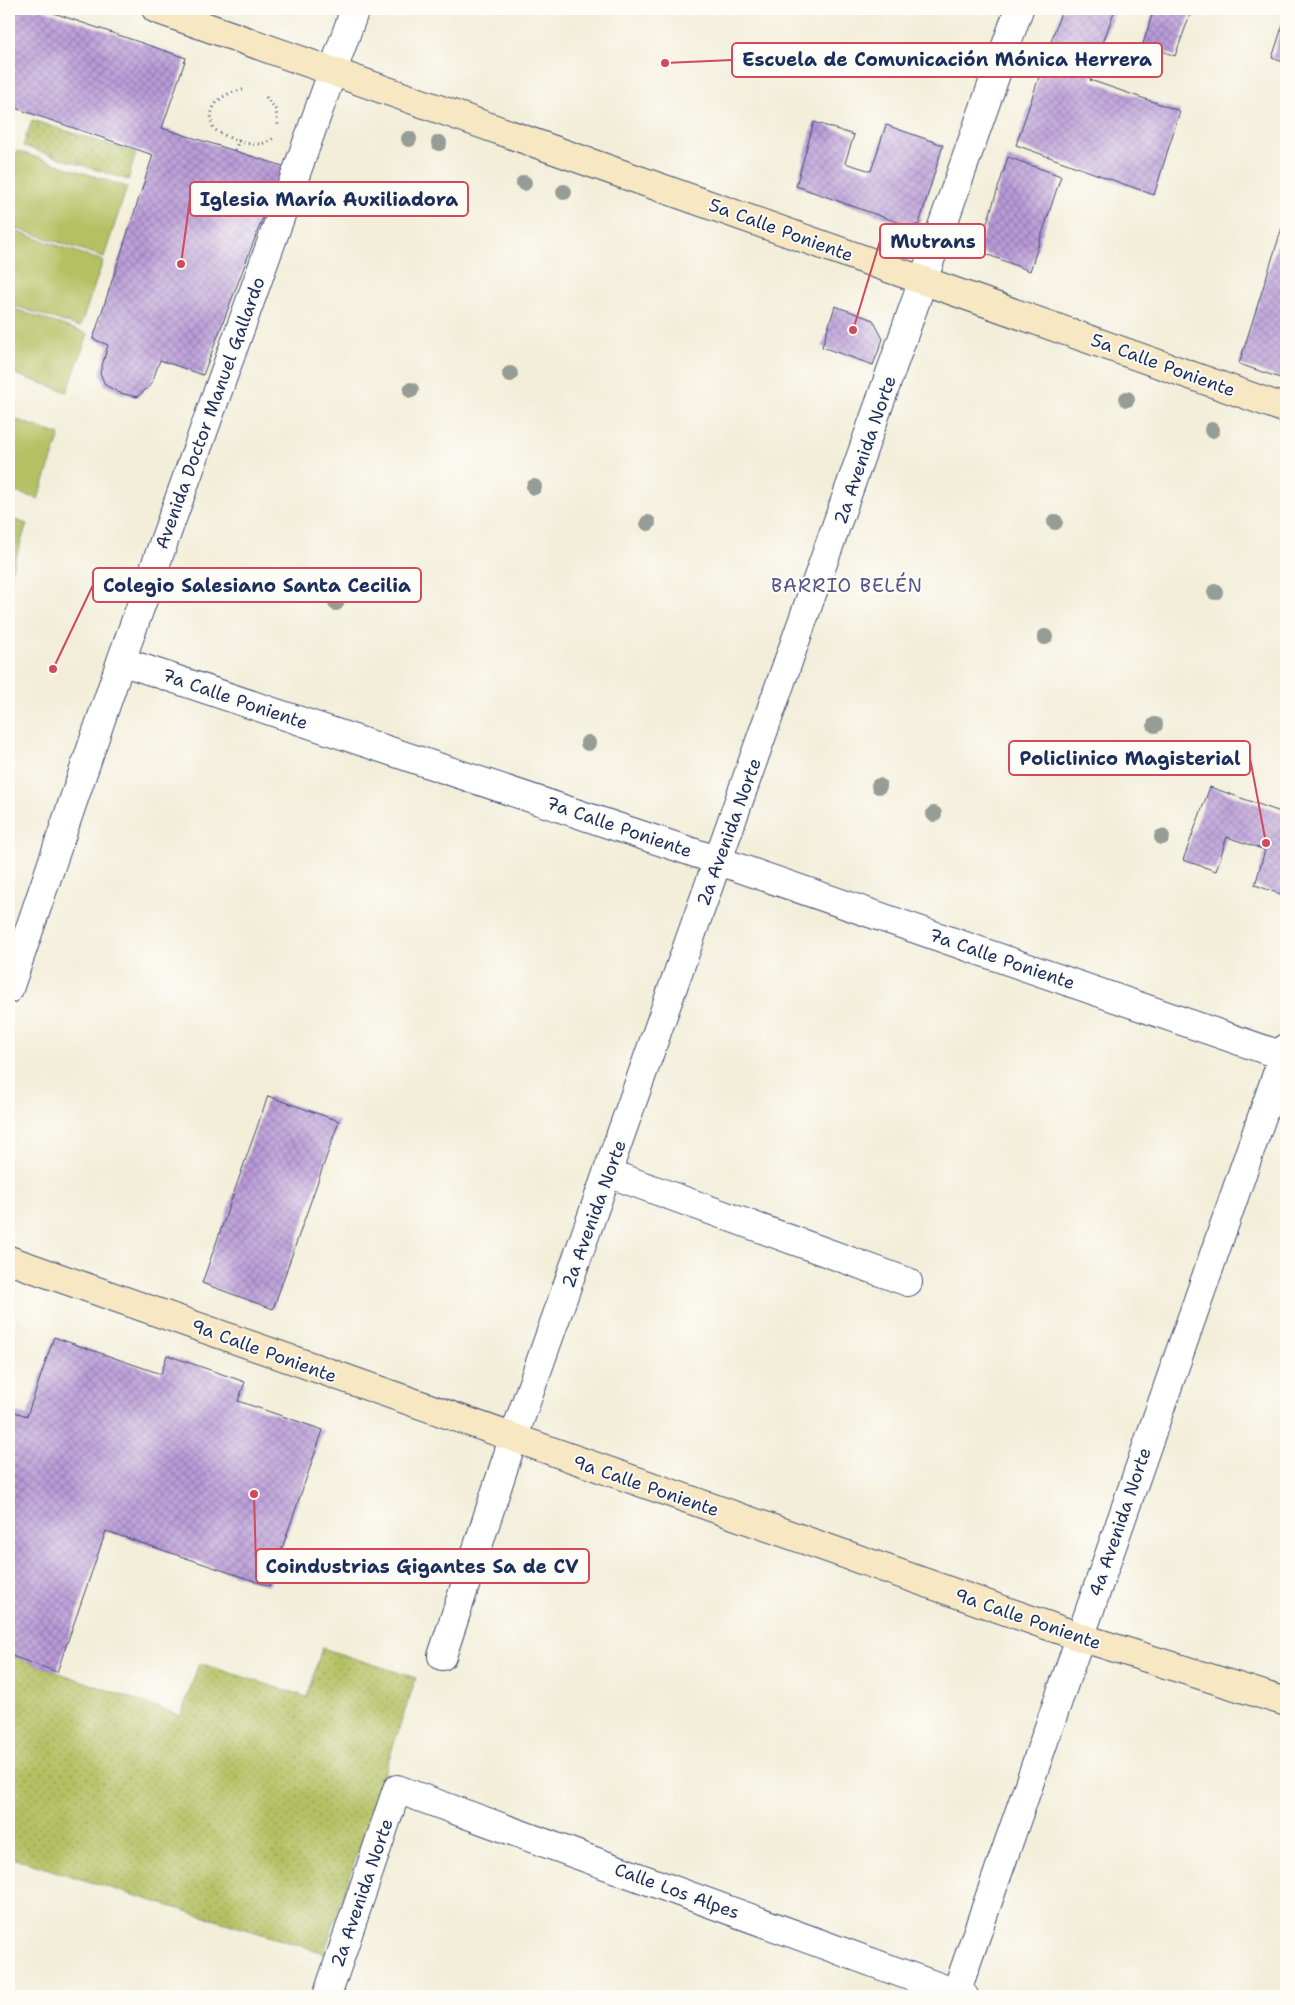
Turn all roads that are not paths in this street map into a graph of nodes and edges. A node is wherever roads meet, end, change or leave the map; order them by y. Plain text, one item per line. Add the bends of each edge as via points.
1 (156, 9) edge
2 (355, 9) edge
3 (1020, 9) edge
4 (333, 70) junction
5 (924, 280) junction
6 (1286, 409) edge
7 (121, 661) junction
8 (719, 861) junction
9 (9, 989) edge
10 (1285, 1054) edge
11 (608, 1173) junction
12 (9, 1260) edge
13 (908, 1282) dead end
14 (513, 1439) junction
15 (1080, 1637) junction
16 (442, 1656) dead end
17 (1286, 1702) edge
18 (397, 1789) joint
19 (958, 1995) edge
20 (327, 1996) edge

1 - 4 main road, 5a Calle Poniente
2 - 4 street, Avenida Doctor Manuel Gallardo
3 - 5 street, 2a Avenida Norte
4 - 5 main road, 5a Calle Poniente
4 - 7 street, Avenida Doctor Manuel Gallardo
5 - 6 main road, 5a Calle Poniente
5 - 8 street, 2a Avenida Norte
7 - 8 street, 7a Calle Poniente
7 - 9 street, Avenida Doctor Manuel Gallardo
8 - 10 street, 7a Calle Poniente
8 - 11 street, 2a Avenida Norte
10 - 15 street, 4a Avenida Norte
11 - 13 street
11 - 14 street, 2a Avenida Norte
12 - 14 main road, 9a Calle Poniente
14 - 15 main road, 9a Calle Poniente
14 - 16 street, 2a Avenida Norte
15 - 17 main road, 9a Calle Poniente
15 - 19 street, 4a Avenida Norte
18 - 19 street, Calle Los Alpes
18 - 20 street, 2a Avenida Norte

